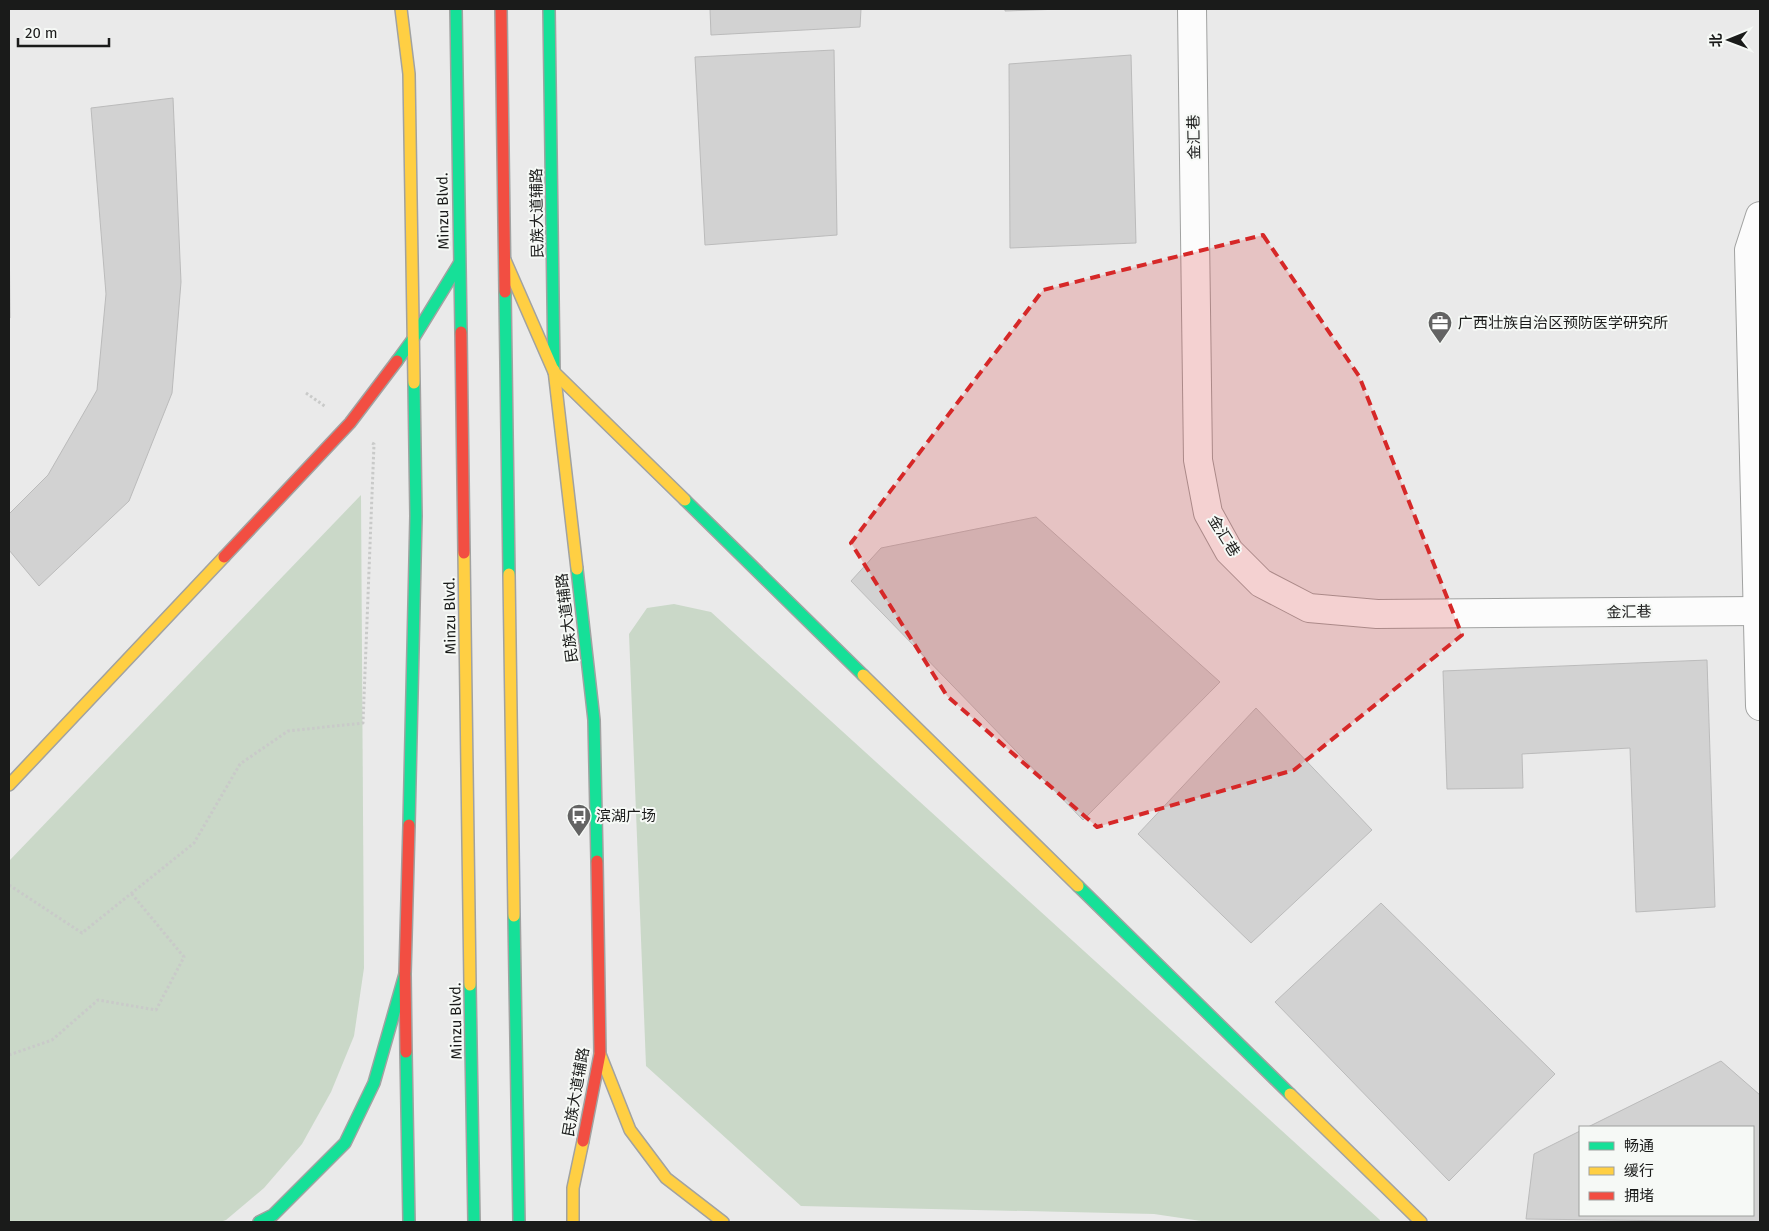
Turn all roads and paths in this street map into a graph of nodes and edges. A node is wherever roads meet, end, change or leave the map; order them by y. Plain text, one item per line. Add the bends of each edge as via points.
1 (401, 9) edge
2 (456, 9) edge
3 (501, 9) edge
4 (549, 9) edge
5 (1192, 9) edge
6 (1760, 216) edge
7 (504, 260) junction
8 (459, 264) junction
9 (413, 339) junction
10 (554, 372) junction
11 (306, 393) dead end
12 (350, 423) junction
13 (1758, 611) junction
14 (1760, 706) edge
15 (9, 786) edge
16 (9, 886) edge
17 (131, 893) junction
18 (405, 974) junction
19 (600, 1054) junction
20 (9, 1055) edge
21 (259, 1222) edge
22 (409, 1222) edge
23 (474, 1222) edge
24 (519, 1222) edge
25 (573, 1222) edge
26 (723, 1222) edge
27 (1421, 1222) edge

1 - 9 main road via 409,74
2 - 8 main road, Minzu Blvd.
3 - 7 main road
4 - 10 main road, 民族大道辅路
5 - 13 street, 金汇巷 via 1198,460 1208,513 1229,551 1261,583 1309,608 1377,614
6 - 13 street via 1749,250
7 - 10 main road
7 - 24 main road
8 - 9 main road
8 - 23 main road, Minzu Blvd.
9 - 12 main road
9 - 18 main road via 416,516
10 - 19 main road, 民族大道辅路 via 594,720
10 - 27 main road
11 - 12 path
12 - 15 main road
12 - 17 path via 374,444 363,723 288,731 240,764 194,844
13 - 14 street
16 - 17 path via 82,933
17 - 20 path via 184,957 156,1010 98,1000 52,1040
18 - 21 main road via 374,1083 345,1143 273,1214
18 - 22 main road
19 - 25 main road, 民族大道辅路 via 573,1188
19 - 26 main road via 630,1130 666,1178

